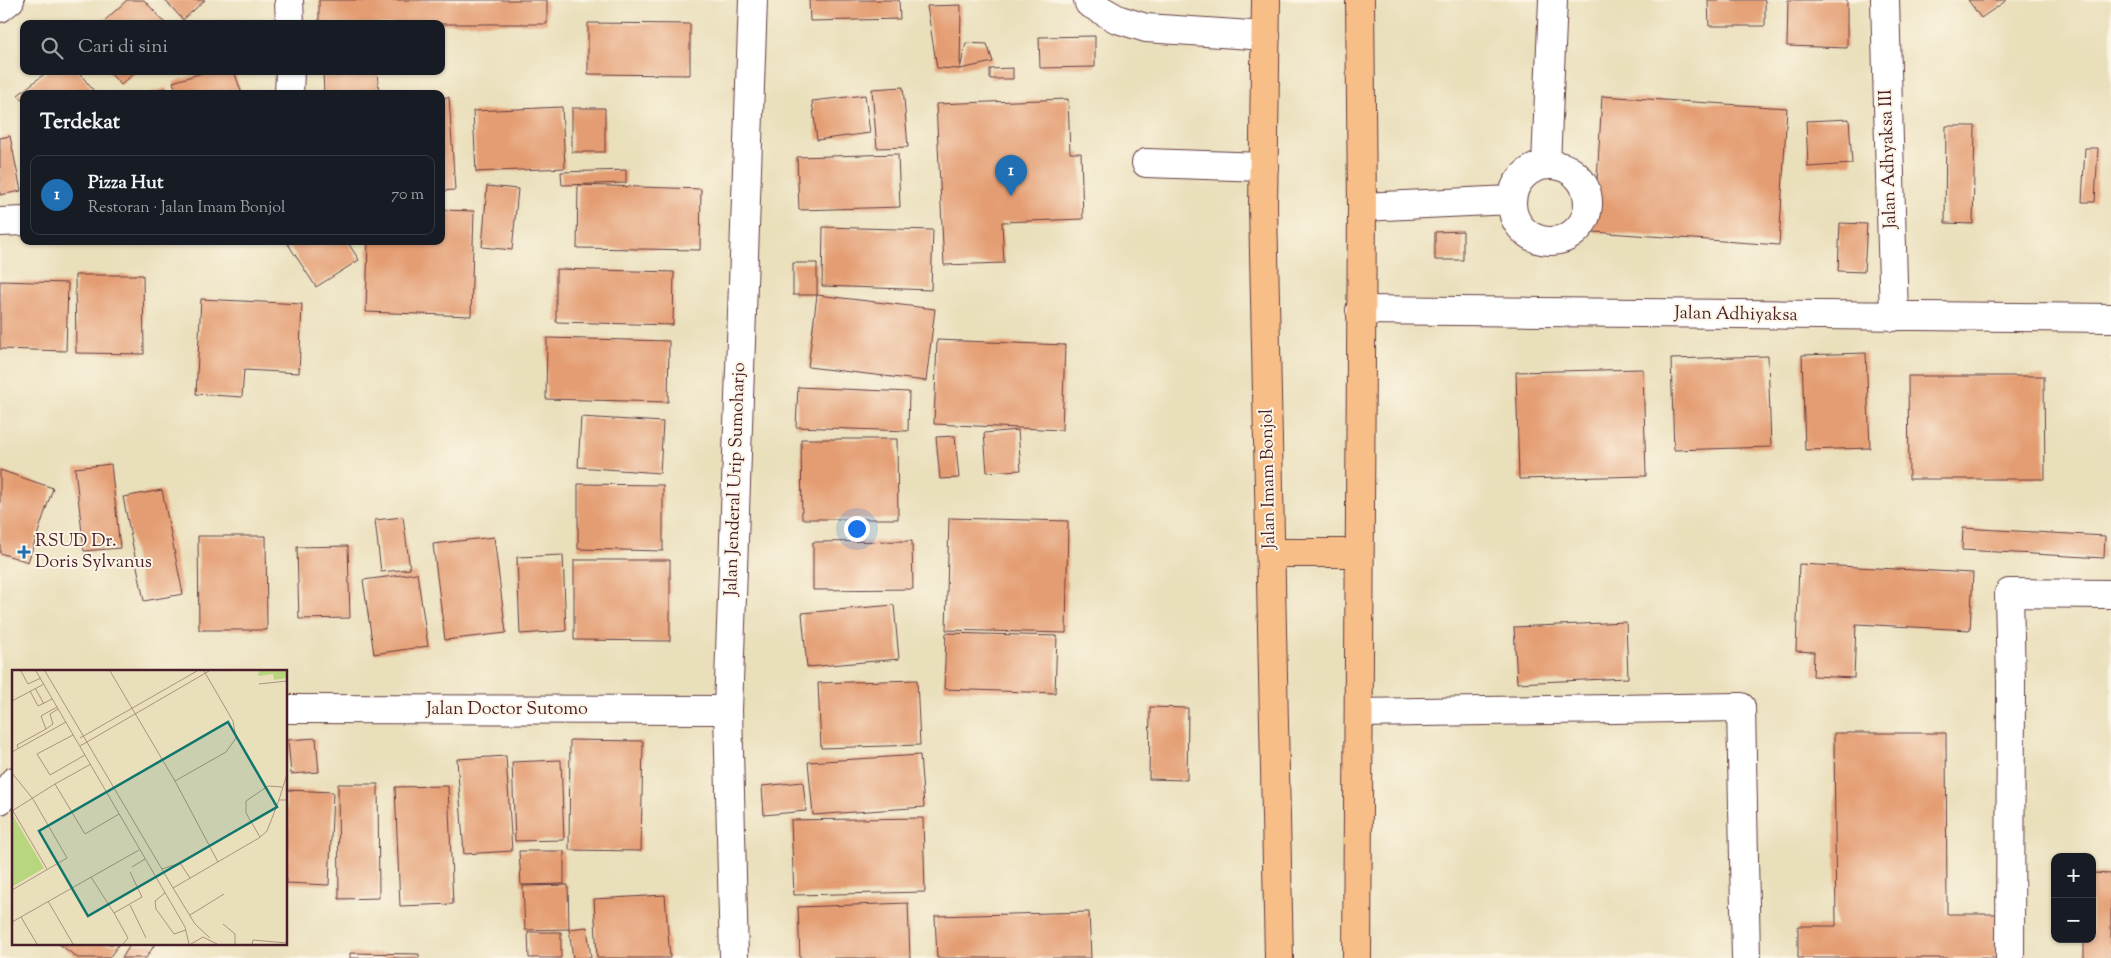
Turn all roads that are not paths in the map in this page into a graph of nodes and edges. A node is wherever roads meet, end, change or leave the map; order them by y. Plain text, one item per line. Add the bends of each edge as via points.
1 (10, 0) edge
2 (289, 0) edge
3 (753, 0) edge
4 (1088, 0) edge
5 (1266, 0) edge
6 (1360, 0) edge
7 (1553, 0) edge
8 (1885, 0) edge
9 (0, 8) edge
10 (290, 20) edge
11 (1266, 36) junction
12 (290, 75) edge
13 (289, 90) edge
14 (1146, 162) dead end
15 (1546, 164) junction
16 (1264, 167) junction
17 (1512, 200) junction
18 (1362, 208) junction
19 (20, 221) edge
20 (0, 222) edge
21 (1360, 310) junction
22 (1894, 317) junction
23 (2111, 318) edge
24 (1270, 553) junction
25 (1359, 553) junction
26 (2111, 594) edge
27 (288, 709) edge
28 (728, 710) junction
29 (1359, 713) junction
30 (12, 783) edge
31 (0, 800) edge
32 (734, 958) edge
33 (1279, 958) edge
34 (1358, 958) edge
35 (1746, 958) edge
36 (2010, 958) edge

1 - 9 street
2 - 10 street
3 - 28 street, Jalan Jenderal Urip Sumoharjo
4 - 11 street via 1117,19 1146,28
5 - 11 highway, Jalan Imam Bonjol
6 - 18 highway
7 - 15 street
8 - 22 street, Jalan Adhyaksa III
11 - 16 highway, Jalan Imam Bonjol
12 - 13 street
14 - 16 street
15 - 17 street via 1523,176 1515,187
15 - 17 street via 1572,171 1582,180 1589,206 1586,219 1578,230 1555,242 1541,241 1519,226 1513,214
16 - 24 highway, Jalan Imam Bonjol
17 - 18 street
18 - 21 highway
19 - 20 street
21 - 22 street, Jalan Adhiyaksa
21 - 25 highway
22 - 23 street, Jalan Adhiyaksa
24 - 25 highway
24 - 33 highway, Jalan Imam Bonjol
25 - 29 highway
26 - 36 street via 2009,593
27 - 28 street, Jalan Doctor Sutomo
28 - 32 street, Jalan Jenderal Urip Sumoharjo
29 - 34 highway
29 - 35 street via 1741,707
30 - 31 street

